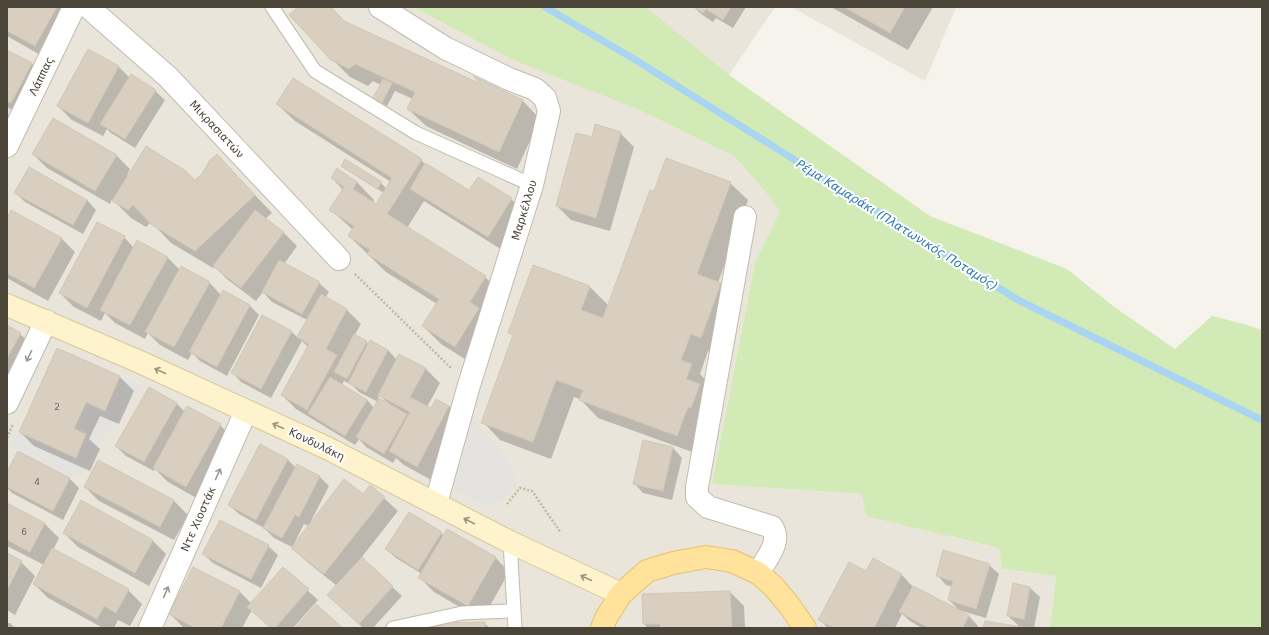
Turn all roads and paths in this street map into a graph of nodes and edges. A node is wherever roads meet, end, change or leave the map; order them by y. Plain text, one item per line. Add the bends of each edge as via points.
1 (74, 7) edge
2 (88, 7) edge
3 (272, 7) edge
4 (380, 7) edge
5 (9, 135) edge
6 (532, 186) junction
7 (745, 217) dead end
8 (339, 259) joint
9 (7, 305) edge
10 (46, 321) junction
11 (469, 385) junction
12 (7, 403) edge
13 (246, 411) junction
14 (436, 503) junction
15 (507, 504) dead end
16 (561, 533) dead end
17 (510, 542) junction
18 (758, 573) junction
19 (622, 594) junction
20 (513, 611) junction
21 (150, 628) edge
22 (393, 628) edge
23 (515, 628) edge
24 (602, 628) edge
25 (805, 628) edge

1 - 5 street, Λάππας
2 - 8 street, Μικρασιατών via 168,77
3 - 6 lane via 315,71 416,134
4 - 6 street, Μαρκέλλου via 445,48 535,89 545,98 549,111
6 - 11 street, Μαρκέλλου
7 - 18 street via 696,497 708,507 772,527 776,534 775,544
8 - 11 path
9 - 10 main road, Κονδυλάκη
10 -> 12 street
13 -> 10 main road, Κονδυλάκη
11 - 14 street, Μαρκέλλου
14 -> 13 main road, Κονδυλάκη
21 -> 13 street, Ντε Χιοστάκ
17 -> 14 main road, Κονδυλάκη
15 - 16 path via 520,488 532,491
19 -> 17 main road, Κονδυλάκη
17 - 20 lane
18 - 19 main road via 732,561 706,557 646,571
18 - 25 main road via 773,586
19 - 24 main road
20 - 22 lane via 462,613
20 - 23 lane

